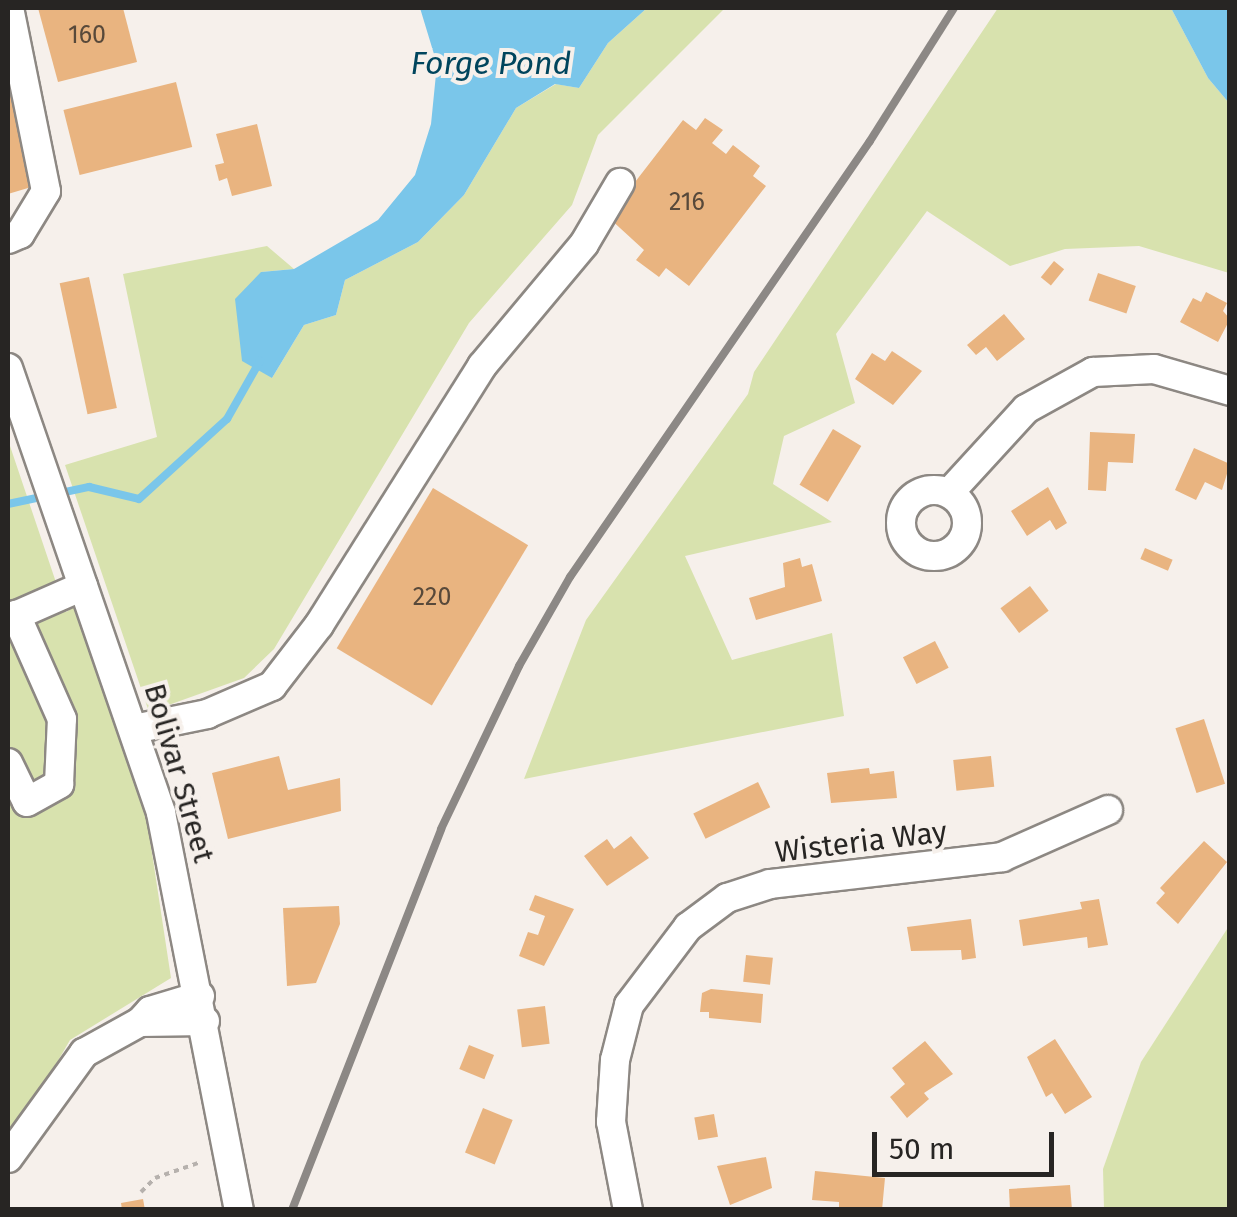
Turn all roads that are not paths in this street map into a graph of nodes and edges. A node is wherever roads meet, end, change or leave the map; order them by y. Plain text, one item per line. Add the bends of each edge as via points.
1 (9, 8) edge
2 (620, 183) dead end
3 (8, 239) edge
4 (8, 368) edge
5 (1230, 391) edge
6 (949, 492) dead end
7 (83, 586) junction
8 (12, 617) edge
9 (134, 729) junction
10 (8, 763) edge
11 (1108, 810) dead end
12 (202, 1008) junction
13 (8, 1158) edge
14 (239, 1210) edge
15 (628, 1210) edge

1 - 3 street via 46,191 20,234
2 - 9 street via 584,244 482,366 319,626 272,686 207,714
4 - 7 street, Bolivar Street
5 - 6 street via 1154,369 1093,372 1026,409
7 - 8 street
7 - 9 street, Bolivar Street
8 - 10 street via 62,719 59,784 28,802
9 - 12 street, Bolivar Street via 161,812
11 - 15 street, Wisteria Way via 1002,856 770,884 727,898 688,927 629,1006 615,1060 611,1122
12 - 13 street via 150,1011 84,1053
12 - 14 street, Bolivar Street

